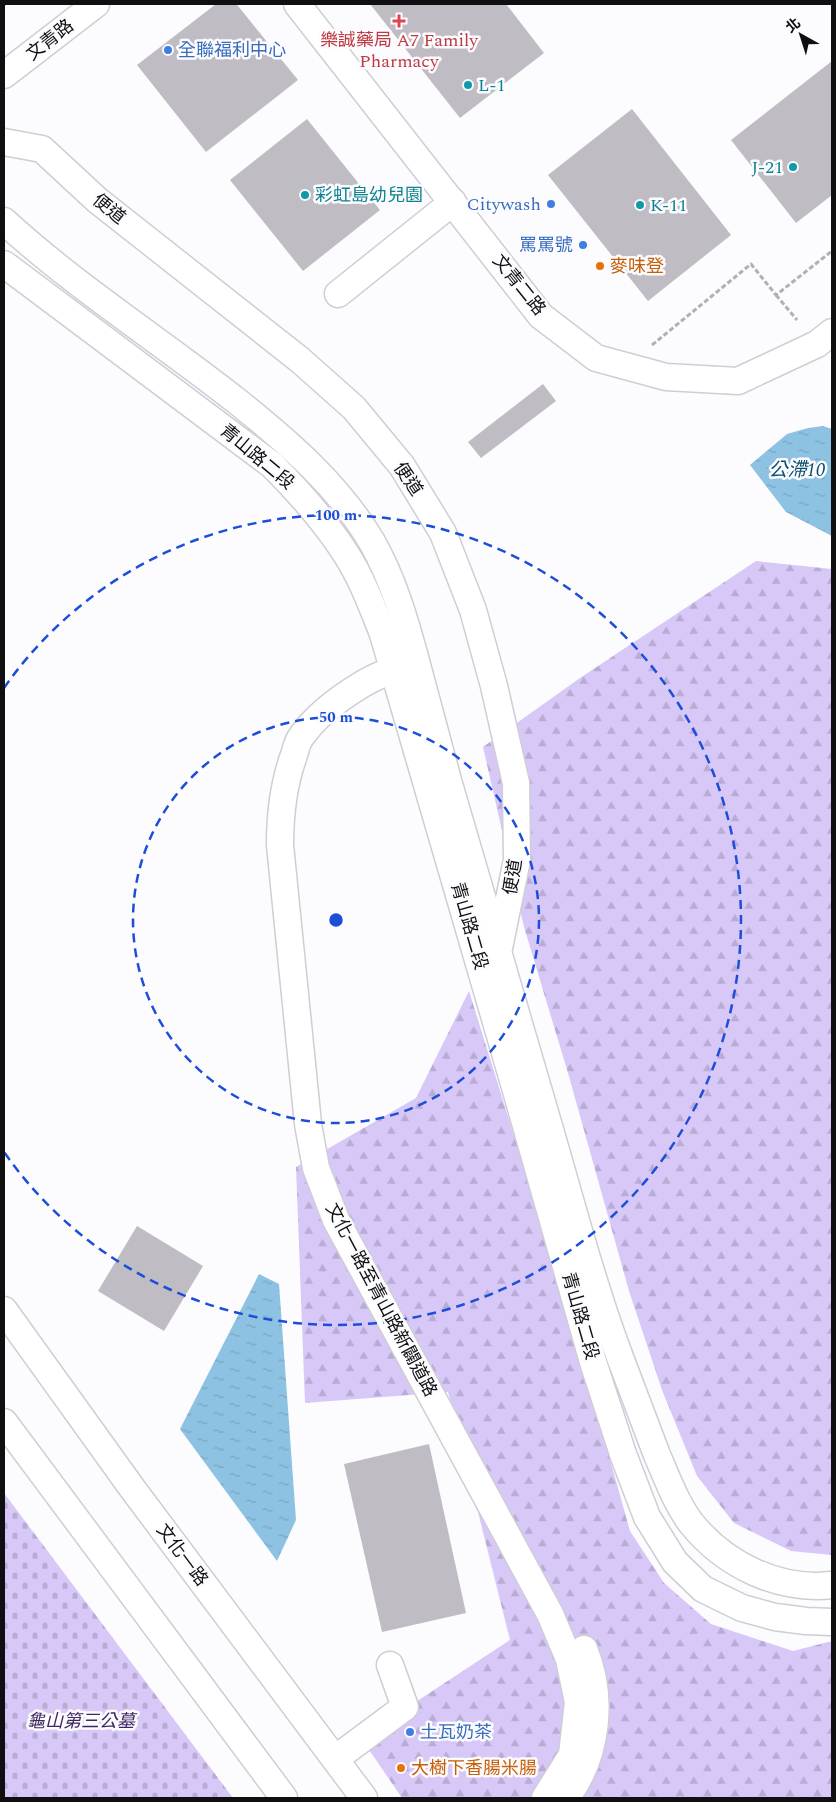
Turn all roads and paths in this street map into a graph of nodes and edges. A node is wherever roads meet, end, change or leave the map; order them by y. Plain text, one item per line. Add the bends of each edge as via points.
1 (96, 4) edge
2 (297, 4) edge
3 (4, 75) edge
4 (4, 142) edge
5 (452, 202) junction
6 (4, 221) edge
7 (832, 251) edge
8 (4, 264) edge
9 (338, 294) dead end
10 (776, 295) junction
11 (797, 320) dead end
12 (832, 332) edge
13 (652, 345) dead end
14 (405, 680) junction
15 (498, 953) junction
16 (486, 987) junction
17 (4, 1310) edge
18 (4, 1422) edge
19 (832, 1585) edge
20 (832, 1622) edge
21 (390, 1665) dead end
22 (334, 1759) junction
23 (284, 1798) edge
24 (364, 1798) edge
25 (545, 1798) edge
26 (566, 1798) edge

1 - 3 street, 文青路
2 - 5 street, 文青二路
4 - 15 street, 便道 via 42,150 97,200 321,378 354,408 402,466 443,533 473,610 516,783 517,860
5 - 9 street
5 - 12 street, 文青二路 via 541,316 596,358 666,377 738,381 817,344
6 - 14 street, 青山路二段 via 37,252 281,436 314,467 372,543 392,583
7 - 10 path
8 - 14 street, 青山路二段 via 272,465 298,492 346,554
10 - 11 path
10 - 13 path via 751,264
14 - 15 street, 青山路二段
14 - 16 street, 青山路二段
14 - 25 street, 文化一路至青山路新闢道路 via 369,680 332,704 300,738 286,776 280,813 280,845 308,1124 316,1168 336,1220 550,1614 569,1659 578,1702 572,1755
14 - 26 street, 文化一路至青山路新闢道路 via 341,716 314,746 301,783 296,825 325,1121 330,1154 352,1213 567,1609 588,1658 597,1699 592,1744 578,1783
15 - 16 street, 便道
15 - 19 street, 青山路二段 via 606,1319 671,1490 690,1522 725,1557 770,1578 814,1587
16 - 20 street, 青山路二段 via 593,1362 647,1517 675,1562 704,1589 742,1608 806,1622
17 - 22 street, 文化一路
18 - 23 street
21 - 22 street via 404,1707
22 - 24 street, 文化一路

